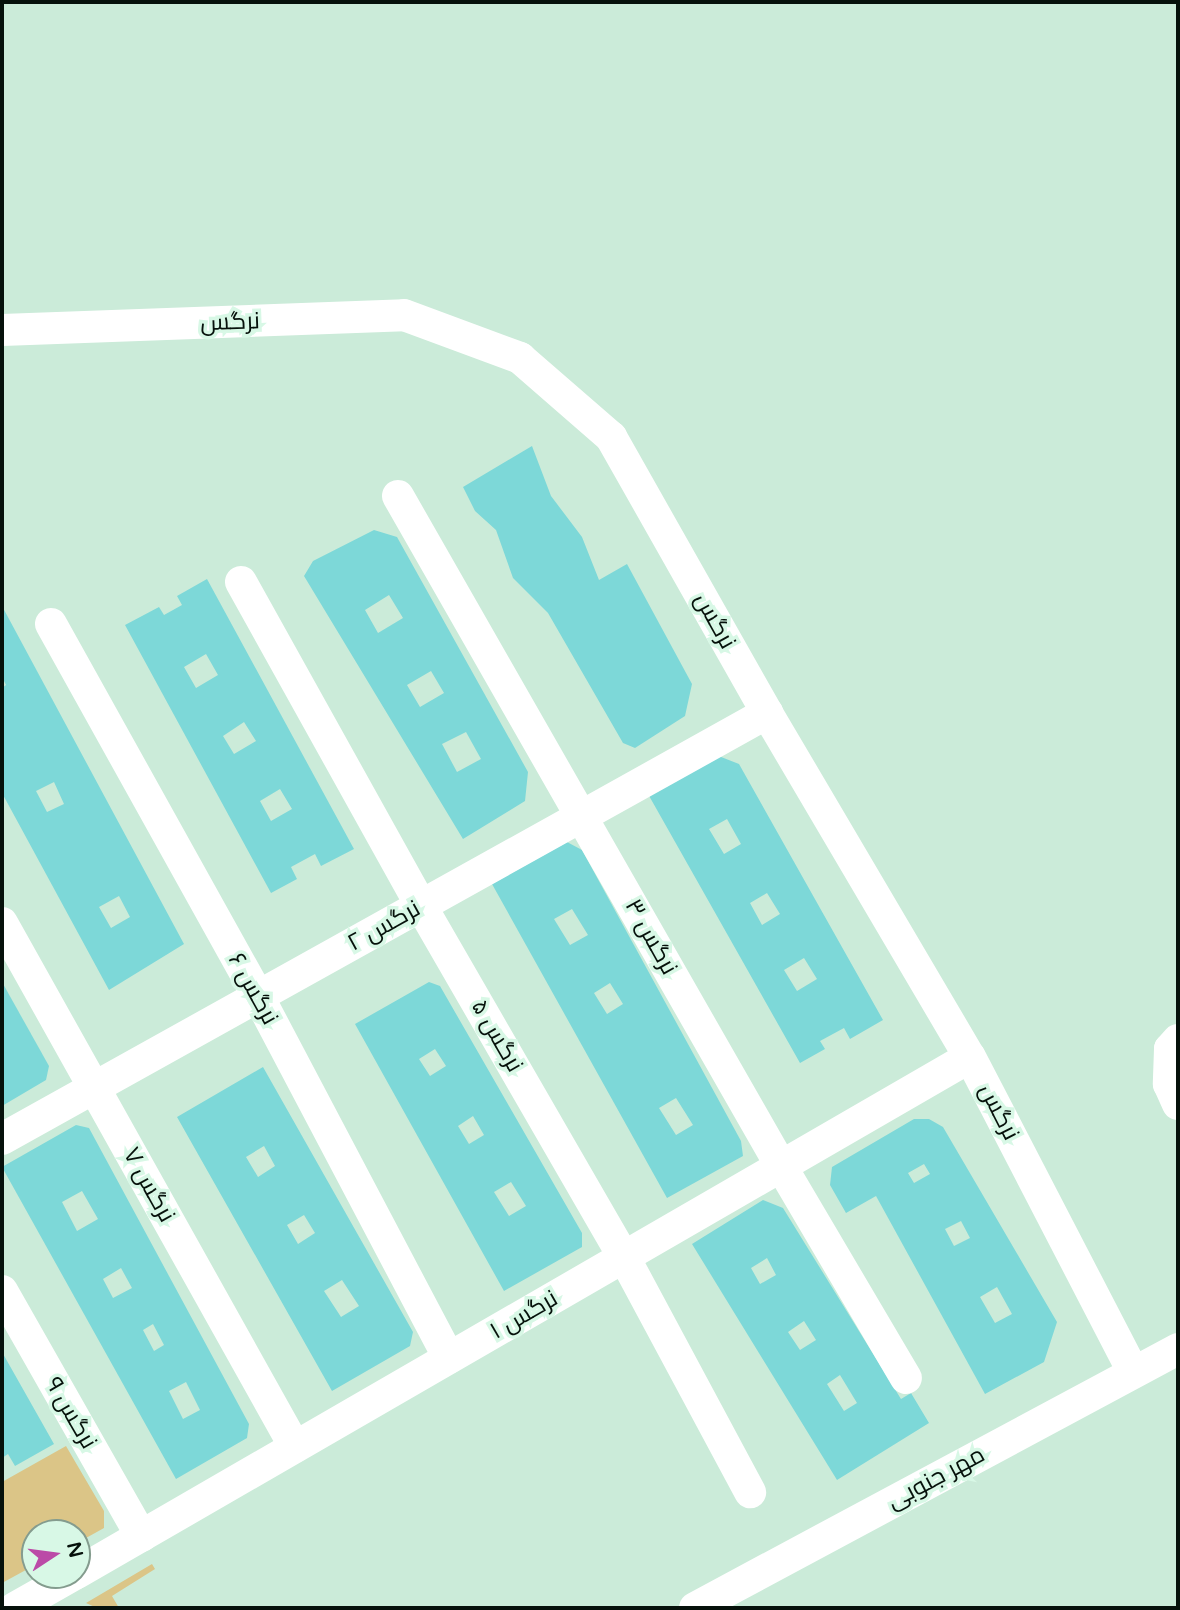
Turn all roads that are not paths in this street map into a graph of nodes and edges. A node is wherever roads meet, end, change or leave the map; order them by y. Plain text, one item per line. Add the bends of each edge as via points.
1 (2, 330) edge
2 (398, 496) dead end
3 (241, 582) dead end
4 (51, 624) dead end
5 (767, 713) junction
6 (582, 816) junction
7 (421, 905) junction
8 (2, 923) edge
9 (258, 996) junction
10 (1178, 1040) edge
11 (970, 1057) junction
12 (94, 1087) junction
13 (1178, 1104) edge
14 (2, 1139) edge
15 (781, 1166) junction
16 (624, 1257) junction
17 (2, 1291) edge
18 (1178, 1349) edge
19 (449, 1358) junction
20 (1133, 1371) junction
21 (906, 1378) dead end
22 (295, 1447) junction
23 (750, 1492) dead end
24 (141, 1536) junction
25 (91, 1565) edge
26 (49, 1589) edge
27 (15, 1608) edge
28 (695, 1608) edge

1 - 5 street, نرگس via 404,315 520,358 611,437
2 - 6 street, نرگس ۳
3 - 7 street, نرگس ۵
4 - 9 street, نرگس ۶
5 - 6 street, نرگس ۲
5 - 11 street, نرگس
6 - 7 street, نرگس ۲
6 - 15 street, نرگس ۳
7 - 9 street, نرگس ۲
7 - 16 street, نرگس ۵
8 - 12 street, نرگس ۷
9 - 12 street, نرگس ۲
9 - 19 street, نرگس ۶
10 - 13 street via 1170,1049 1170,1084
11 - 15 street, نرگس ۱
11 - 20 street, نرگس
12 - 14 street, نرگس ۲
12 - 22 street, نرگس ۷
15 - 16 street, نرگس ۱
15 - 21 street, نرگس ۳
16 - 19 street, نرگس ۱
16 - 23 street, نرگس ۵
17 - 24 street, نرگس ۹
18 - 20 street, مهر جنوبی
19 - 22 street, نرگس ۱
20 - 28 street, مهر جنوبی
22 - 24 street, نرگس ۱
24 - 25 street, نرگس ۱
26 - 27 street, نرگس ۱

